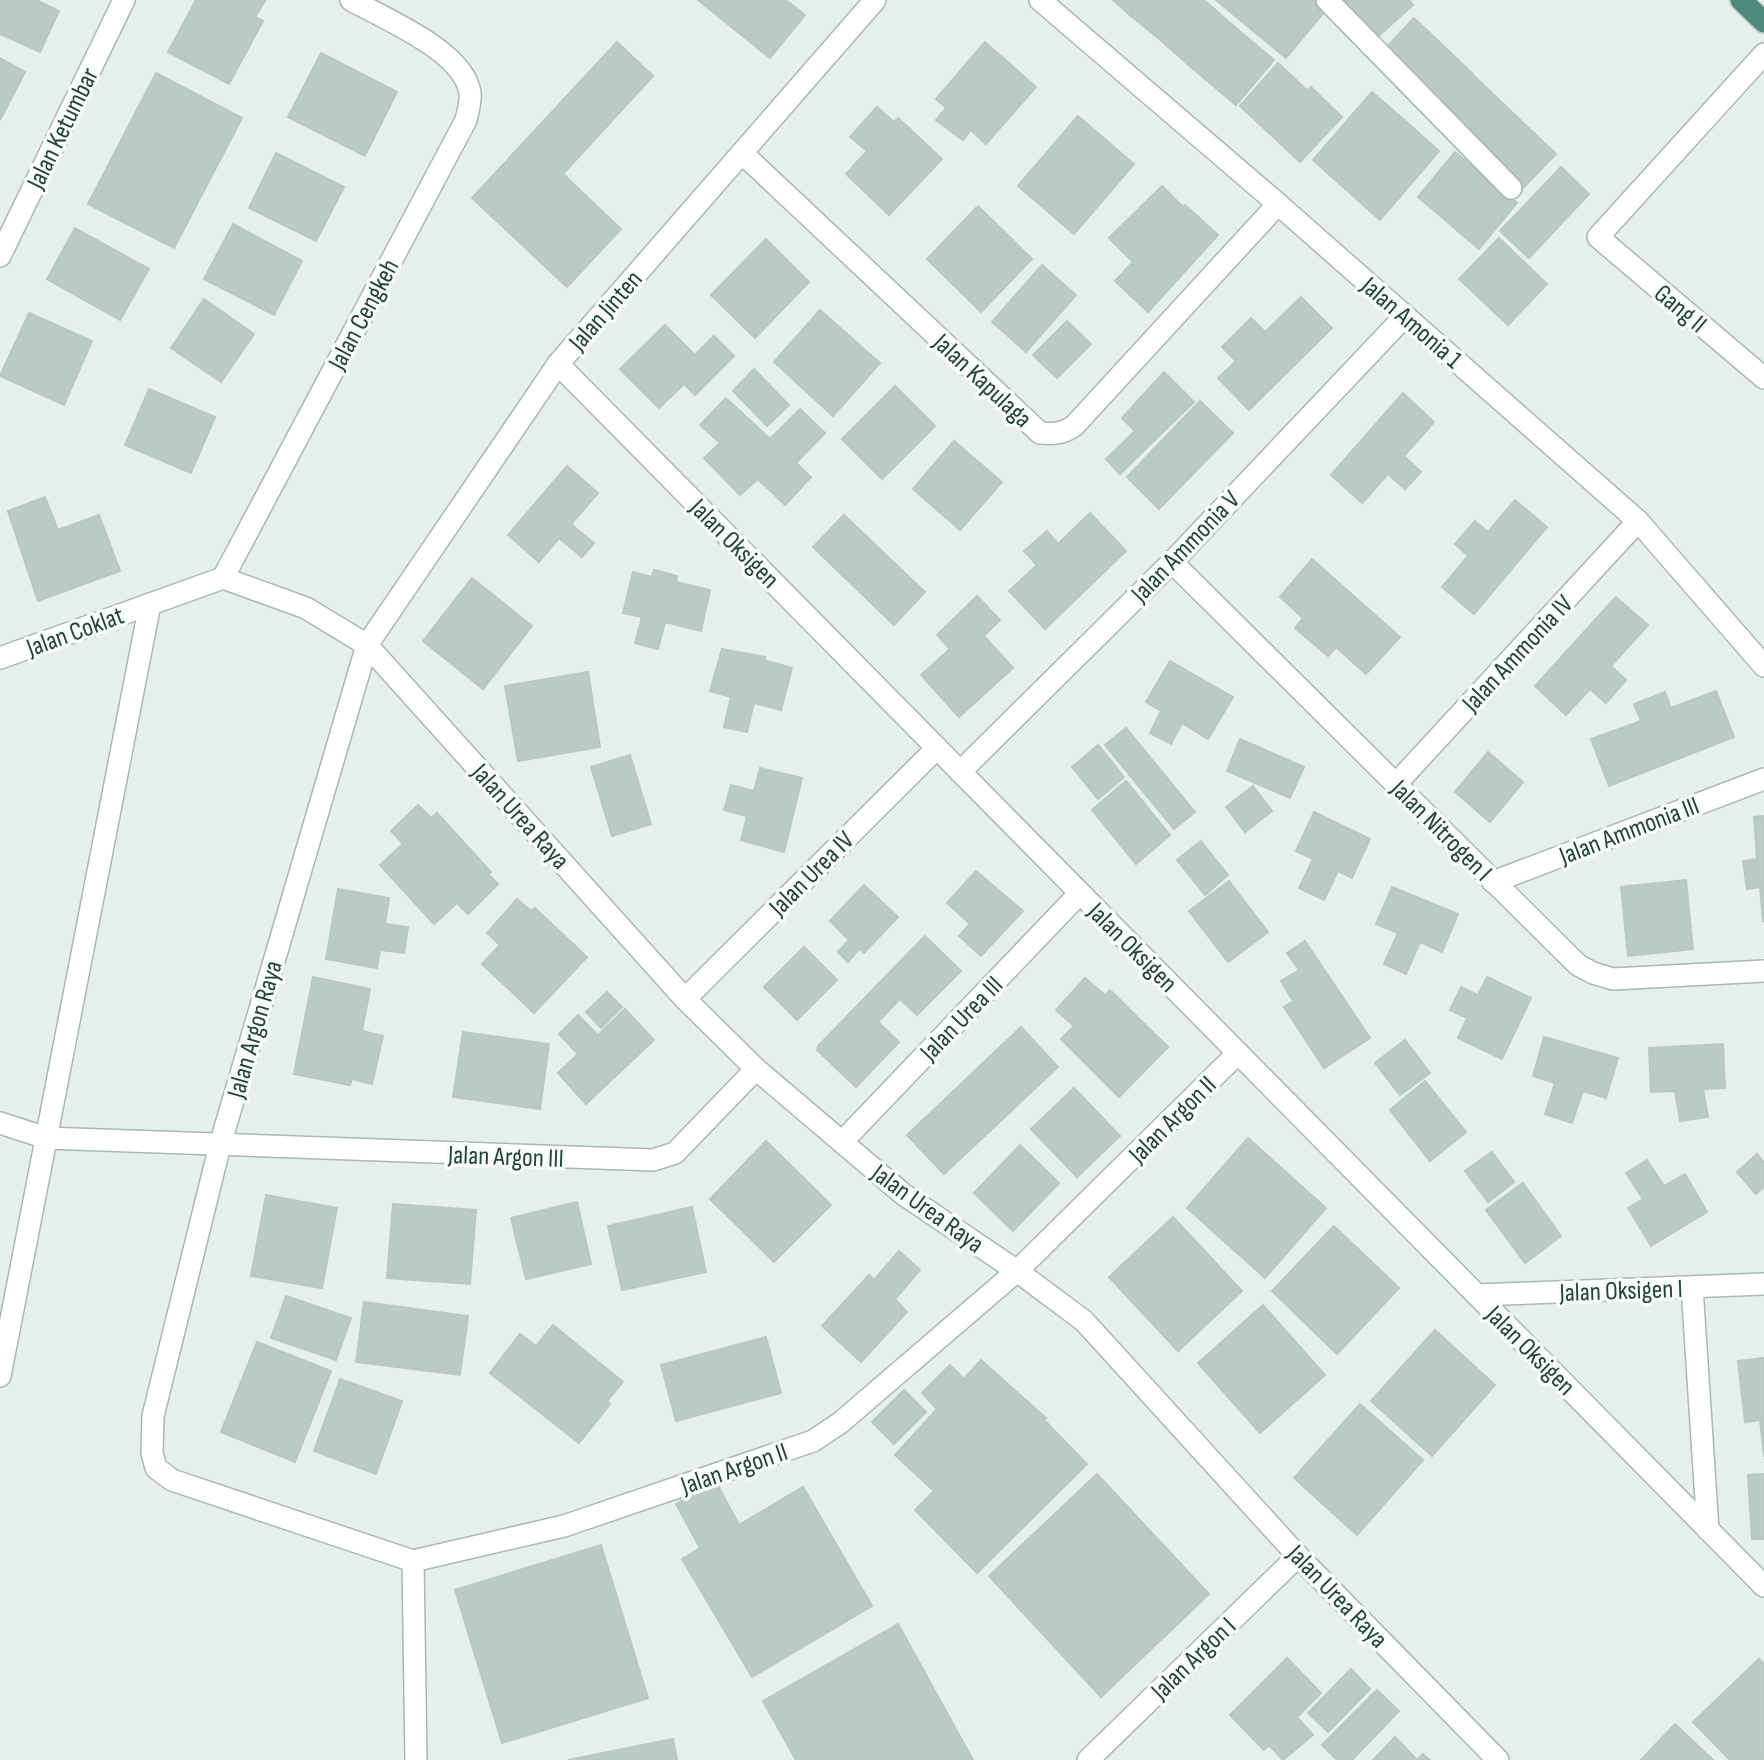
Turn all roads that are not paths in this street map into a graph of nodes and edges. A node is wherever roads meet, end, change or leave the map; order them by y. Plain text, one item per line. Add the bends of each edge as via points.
1 (124, 0) edge
2 (351, 0) edge
3 (875, 0) edge
4 (1040, 0) edge
5 (1327, 0) edge
6 (1741, 0) edge
7 (1764, 22) edge
8 (1764, 54) edge
9 (742, 153) junction
10 (1511, 188) dead end
11 (1278, 204) junction
12 (0, 256) edge
13 (1405, 316) junction
14 (558, 364) junction
15 (1764, 378) edge
16 (1638, 521) junction
17 (1172, 562) junction
18 (223, 578) junction
19 (150, 604) junction
20 (367, 645) junction
21 (0, 658) edge
22 (1764, 666) edge
23 (937, 748) junction
24 (960, 772) junction
25 (1764, 779) edge
26 (1396, 784) junction
27 (1493, 882) junction
28 (1080, 893) junction
29 (1764, 971) edge
30 (685, 999) junction
31 (1238, 1053) junction
32 (756, 1069) junction
33 (0, 1123) edge
34 (46, 1138) junction
35 (842, 1142) junction
36 (220, 1145) junction
37 (1017, 1271) junction
38 (1764, 1284) edge
39 (1692, 1287) junction
40 (1477, 1296) junction
41 (0, 1376) edge
42 (1708, 1530) junction
43 (1298, 1556) junction
44 (413, 1561) junction
45 (1764, 1586) edge
46 (416, 1760) edge
47 (1088, 1760) edge
48 (1499, 1760) edge

1 - 12 street, Jalan Ketumbar
2 - 18 street, Jalan Cengkeh via 442,51 461,71 471,100 466,120
3 - 9 street, Jalan Jinten
4 - 11 street, Jalan Amonia 1
5 - 10 street
6 - 7 highway
8 - 15 street, Gang II via 1598,237
9 - 11 street, Jalan Kapulaga via 1040,433 1062,433 1074,426
9 - 14 street, Jalan Jinten
11 - 13 street, Jalan Amonia 1
13 - 16 street, Jalan Amonia 1
13 - 17 street, Jalan Ammonia V
14 - 20 street, Jalan Jinten
14 - 23 street, Jalan Oksigen
16 - 22 street, Jalan Amonia 1
16 - 26 street, Jalan Ammonia IV
17 - 24 street, Jalan Ammonia V
17 - 26 street, Jalan Nitrogen I
18 - 19 street, Jalan Coklat
18 - 20 street, Jalan Urea Raya via 306,608
19 - 21 street, Jalan Coklat
19 - 34 street
20 - 30 street, Jalan Urea Raya
20 - 36 street, Jalan Argon Raya
23 - 24 street, Jalan Oksigen
23 - 30 street, Jalan Urea IV
24 - 28 street, Jalan Oksigen
25 - 27 street, Jalan Ammonia III
26 - 27 street, Jalan Nitrogen I
27 - 29 street, Jalan Nitrogen I via 1578,965 1593,973 1613,979
28 - 31 street, Jalan Oksigen
28 - 35 street, Jalan Urea III
30 - 32 street, Jalan Urea Raya
31 - 37 street, Jalan Argon II
31 - 40 street, Jalan Oksigen
32 - 35 street, Jalan Urea Raya
32 - 36 street, Jalan Argon III via 675,1153 653,1160
33 - 34 street, Jalan Argon III
34 - 36 street, Jalan Argon III
34 - 41 street
35 - 37 street, Jalan Urea Raya via 903,1194
36 - 44 street, Jalan Argon Raya via 153,1416 156,1468 172,1480
37 - 43 street, Jalan Urea Raya via 1084,1321
37 - 44 street, Jalan Argon II via 813,1441 564,1527
38 - 39 street, Jalan Oksigen I
39 - 40 street, Jalan Oksigen I
39 - 42 street
40 - 42 street, Jalan Oksigen
42 - 45 street, Jalan Oksigen
43 - 47 street, Jalan Argon I
43 - 48 street, Jalan Urea Raya
44 - 46 street

